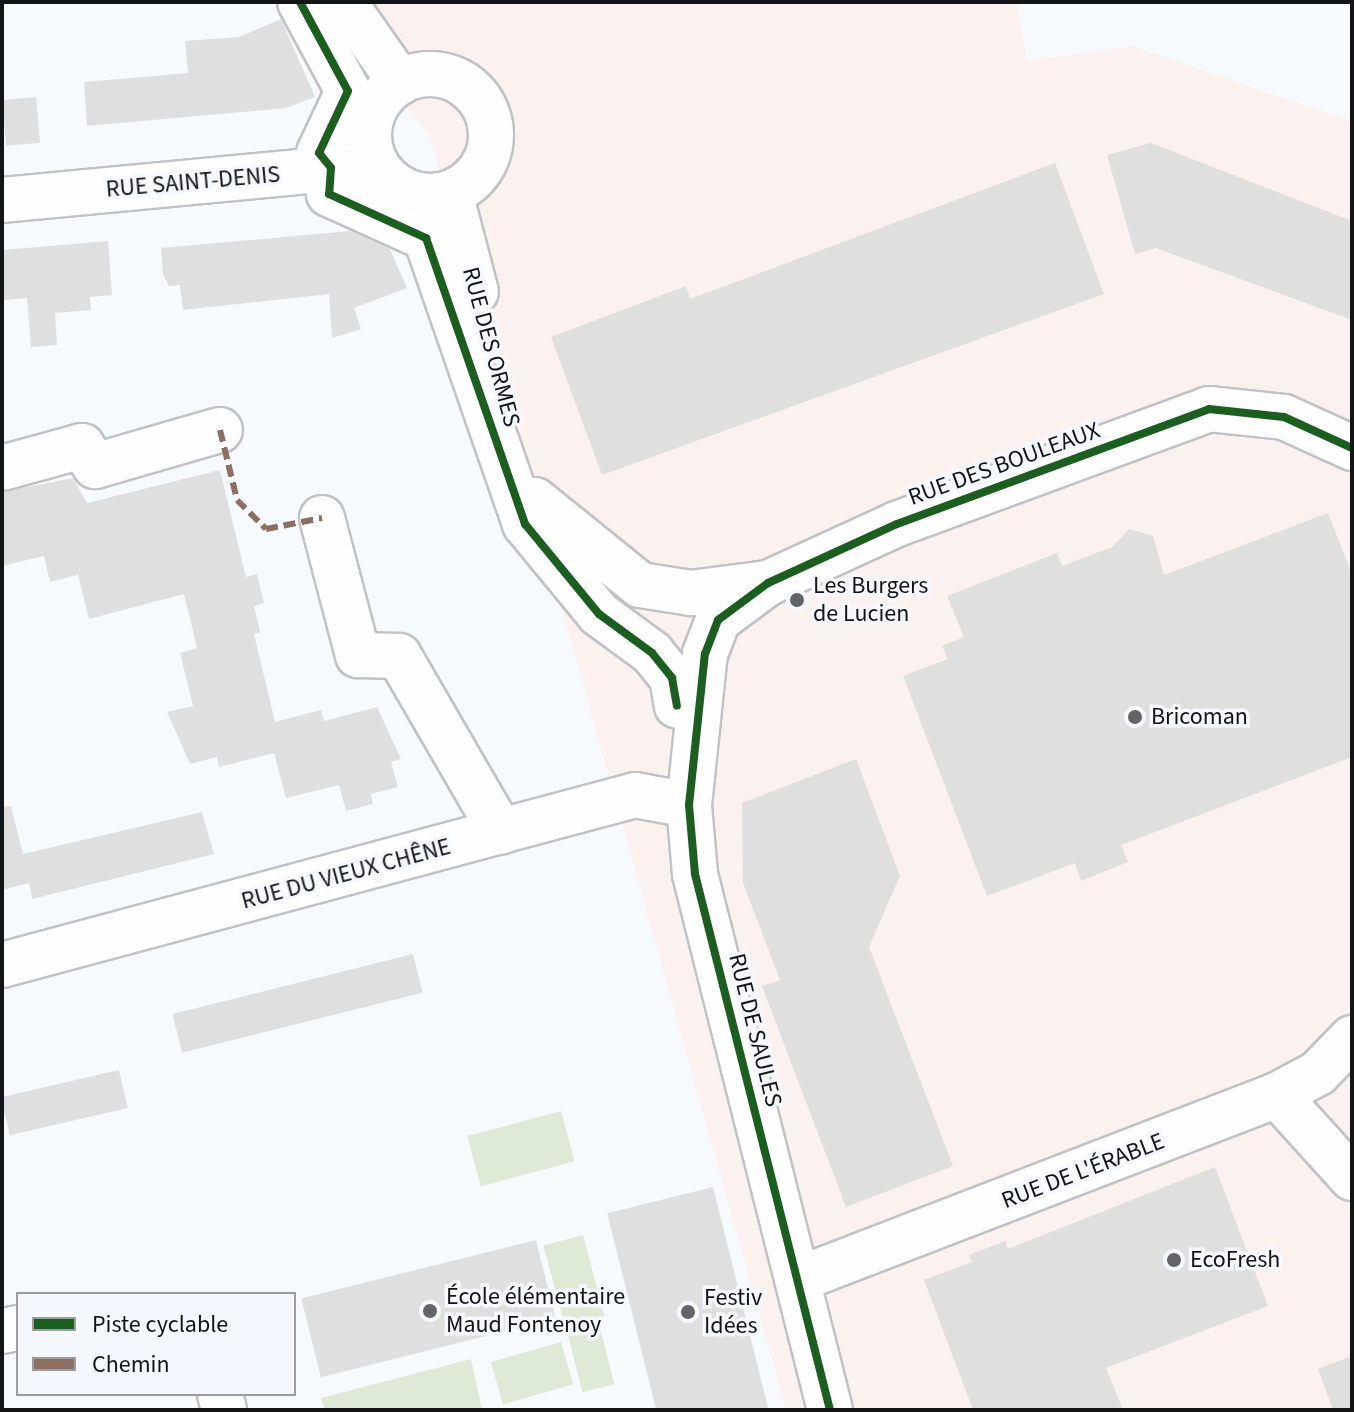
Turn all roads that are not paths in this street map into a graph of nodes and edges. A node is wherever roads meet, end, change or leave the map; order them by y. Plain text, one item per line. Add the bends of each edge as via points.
1 (300, 2) edge
2 (344, 2) edge
3 (400, 82) junction
4 (331, 168) junction
5 (382, 174) junction
6 (450, 193) junction
7 (2, 200) edge
8 (220, 430) dead end
9 (1352, 448) edge
10 (2, 468) edge
11 (535, 500) junction
12 (322, 518) dead end
13 (768, 583) junction
14 (677, 590) junction
15 (705, 654) junction
16 (677, 706) dead end
17 (689, 805) junction
18 (501, 832) junction
19 (2, 965) edge
20 (1352, 1038) edge
21 (1277, 1095) junction
22 (1352, 1178) edge
23 (799, 1279) junction
24 (830, 1410) edge

1 - 4 street via 348,91 319,153
2 - 3 street
3 - 5 street via 383,95 368,134
3 - 6 street via 447,76 476,95 486,111 489,150 481,168
4 - 5 street, RUE SAINT-DENIS
4 - 7 street, RUE SAINT-DENIS
4 - 16 street via 329,194 411,229 433,249 525,524 599,614 652,653 672,678
5 - 6 street via 413,194
6 - 11 street, RUE DES ORMES
8 - 10 street via 95,466 82,446
9 - 13 street, RUE DES BOULEAUX via 1284,417 1209,409 897,524
11 - 14 street via 640,585
11 - 15 street, RUE DES ORMES via 555,553 600,596
12 - 18 street via 358,655 399,656
13 - 14 street
13 - 15 street, RUE DES BOULEAUX via 718,620
14 - 15 street
15 - 17 street, RUE DE SAULES
17 - 18 street, RUE DU VIEUX CHÊNE via 635,795
17 - 23 street, RUE DE SAULES via 695,874
18 - 19 street, RUE DU VIEUX CHÊNE
20 - 21 street, RUE DE L'ÉRABLE via 1318,1073
21 - 22 street
21 - 23 street, RUE DE L'ÉRABLE
23 - 24 street, RUE DE SAULES

